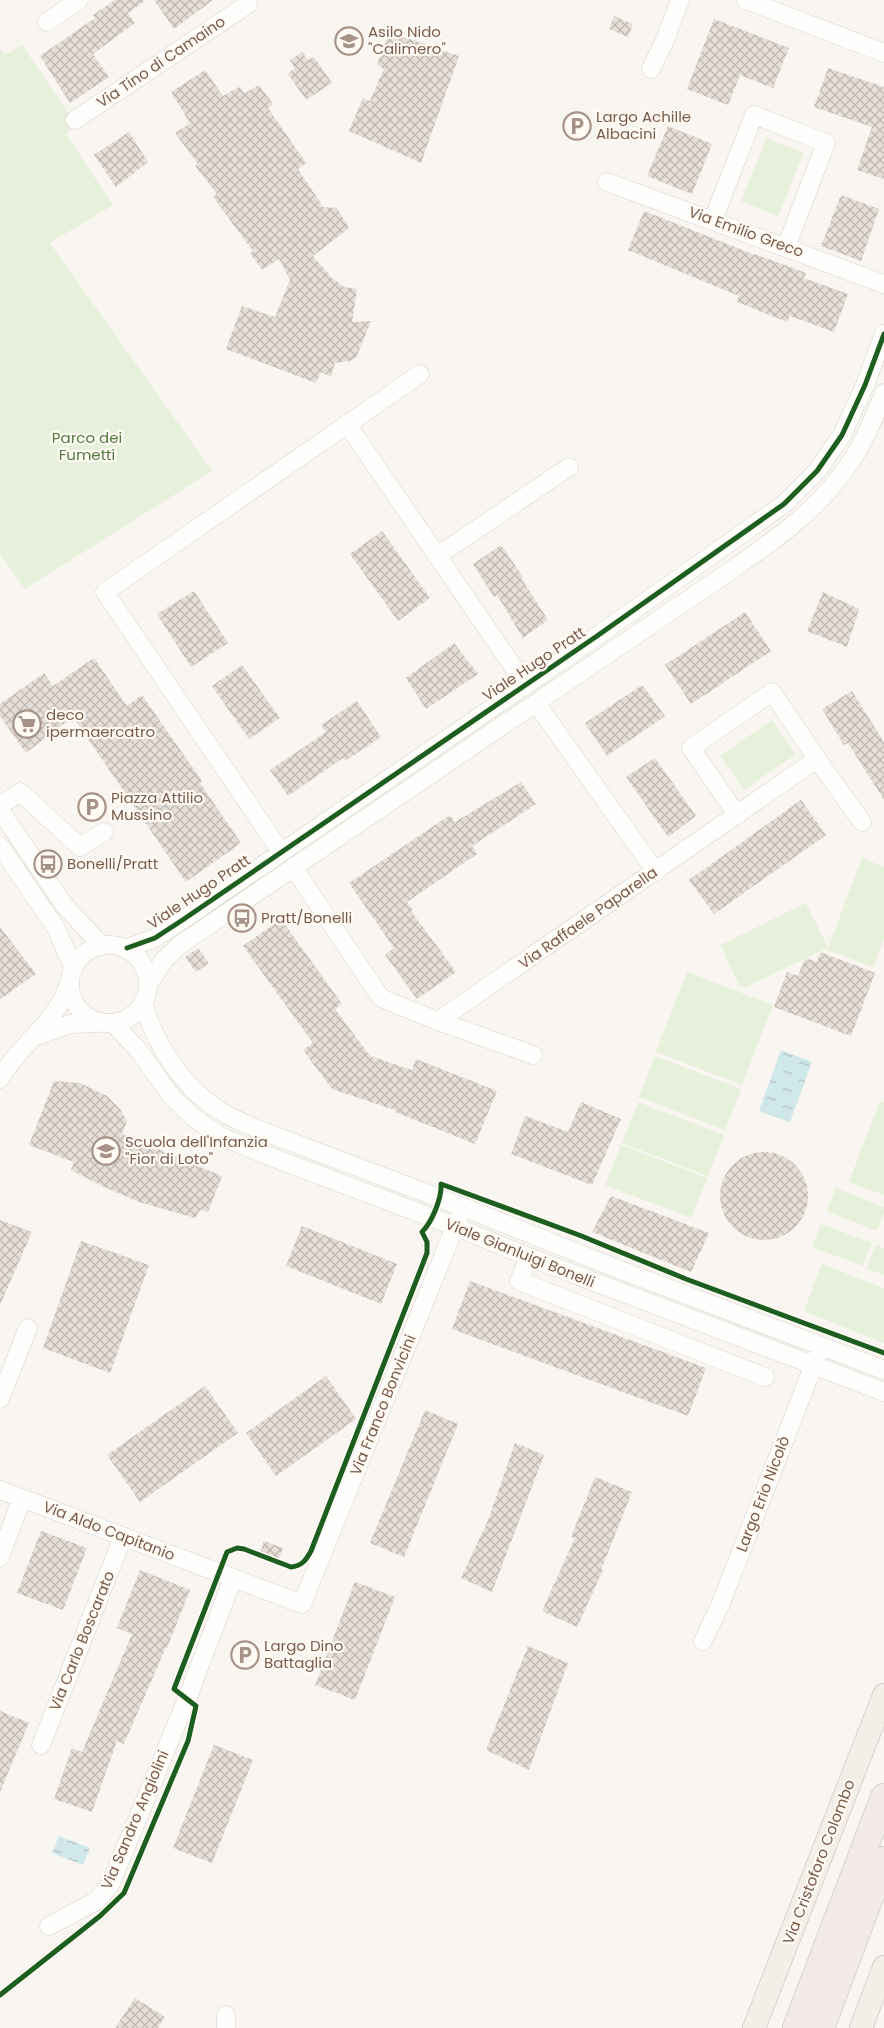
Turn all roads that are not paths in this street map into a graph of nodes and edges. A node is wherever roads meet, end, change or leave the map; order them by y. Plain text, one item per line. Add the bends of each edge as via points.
1 (79, 0) edge
2 (680, 0) edge
3 (746, 0) edge
4 (249, 6) edge
5 (47, 22) dead end
6 (884, 53) edge
7 (651, 69) dead end
8 (75, 120) dead end
9 (607, 182) dead end
10 (713, 220) junction
11 (786, 247) junction
12 (884, 284) edge
13 (884, 334) edge
14 (420, 374) dead end
15 (884, 392) edge
16 (347, 424) junction
17 (569, 467) dead end
18 (437, 556) junction
19 (525, 684) junction
20 (536, 703) junction
21 (817, 758) junction
22 (0, 808) edge
23 (737, 815) junction
24 (862, 822) dead end
25 (104, 832) dead end
26 (0, 846) edge
27 (281, 852) junction
28 (293, 867) junction
29 (656, 872) junction
30 (102, 946) junction
31 (127, 948) junction
32 (71, 975) junction
33 (149, 983) junction
34 (143, 1002) junction
35 (438, 1021) junction
36 (107, 1023) junction
37 (32, 1038) junction
38 (533, 1055) dead end
39 (0, 1079) edge
40 (463, 1206) junction
41 (454, 1226) junction
42 (529, 1257) junction
43 (28, 1328) dead end
44 (821, 1346) junction
45 (814, 1365) junction
46 (884, 1370) edge
47 (765, 1377) dead end
48 (884, 1392) edge
49 (0, 1399) edge
50 (0, 1490) edge
51 (22, 1498) junction
52 (123, 1537) junction
53 (0, 1557) edge
54 (225, 1575) junction
55 (703, 1641) dead end
56 (884, 1695) edge
57 (41, 1745) dead end
58 (884, 1797) edge
59 (884, 1860) edge
60 (49, 1926) dead end
61 (884, 1967) edge
62 (754, 2028) edge
63 (802, 2028) edge
64 (861, 2028) edge

1 - 5 street
2 - 7 street
3 - 6 street
4 - 8 street, Via Tino di Camaino
9 - 10 street, Via Emilio Greco
10 - 11 street, Via Emilio Greco
10 - 11 street via 754,115 826,142
11 - 12 street, Via Emilio Greco
13 - 19 street, Viale Hugo Pratt via 848,424 826,459 799,492
14 - 16 street
15 - 20 street via 854,458 796,523
16 - 18 street
16 - 27 street via 105,592
17 - 18 street
18 - 19 street
19 - 27 street, Viale Hugo Pratt
20 - 28 street
20 - 29 street
21 - 23 street, Via Raffaele Paparella
21 - 23 street via 772,692 691,748
21 - 24 street
22 - 25 street via 20,792 80,847
22 - 30 street via 64,905
23 - 29 street, Via Raffaele Paparella
26 - 32 street via 56,928
27 - 31 street, Viale Hugo Pratt via 165,932
28 - 33 street via 176,949 159,966
28 - 35 street via 381,998
29 - 35 street, Via Raffaele Paparella
30 - 31 street
30 - 32 street via 85,953
31 - 33 street via 141,960
32 - 36 street via 72,998 79,1010 88,1018
32 - 37 street via 57,1010
33 - 34 street
34 - 36 street via 130,1017
34 - 40 street, Viale Gianluigi Bonelli via 154,1032 180,1074 219,1110 257,1129
35 - 38 street
36 - 37 street via 70,1024
36 - 41 street, Viale Gianluigi Bonelli via 139,1051 172,1097 213,1132
37 - 39 street
40 - 41 street, Via Franco Bonvicini
40 - 44 street, Viale Gianluigi Bonelli
41 - 42 street, Viale Gianluigi Bonelli
41 - 54 street, Via Franco Bonvicini via 302,1604
42 - 45 street, Viale Gianluigi Bonelli
42 - 47 street via 519,1281
43 - 49 street
44 - 45 street, Largo Erio Nicolò
44 - 46 street, Viale Gianluigi Bonelli
45 - 48 street, Viale Gianluigi Bonelli
45 - 55 street, Largo Erio Nicolò via 721,1603
50 - 51 street, Via Aldo Capitanio
51 - 52 street, Via Aldo Capitanio
51 - 53 street
52 - 54 street, Via Aldo Capitanio
52 - 57 street, Via Carlo Boscarato
54 - 60 street, Via Sandro Angiolini via 191,1687 107,1890 96,1901
56 - 62 main road, Via Cristoforo Colombo
58 - 63 highway
59 - 63 highway
61 - 64 main road

